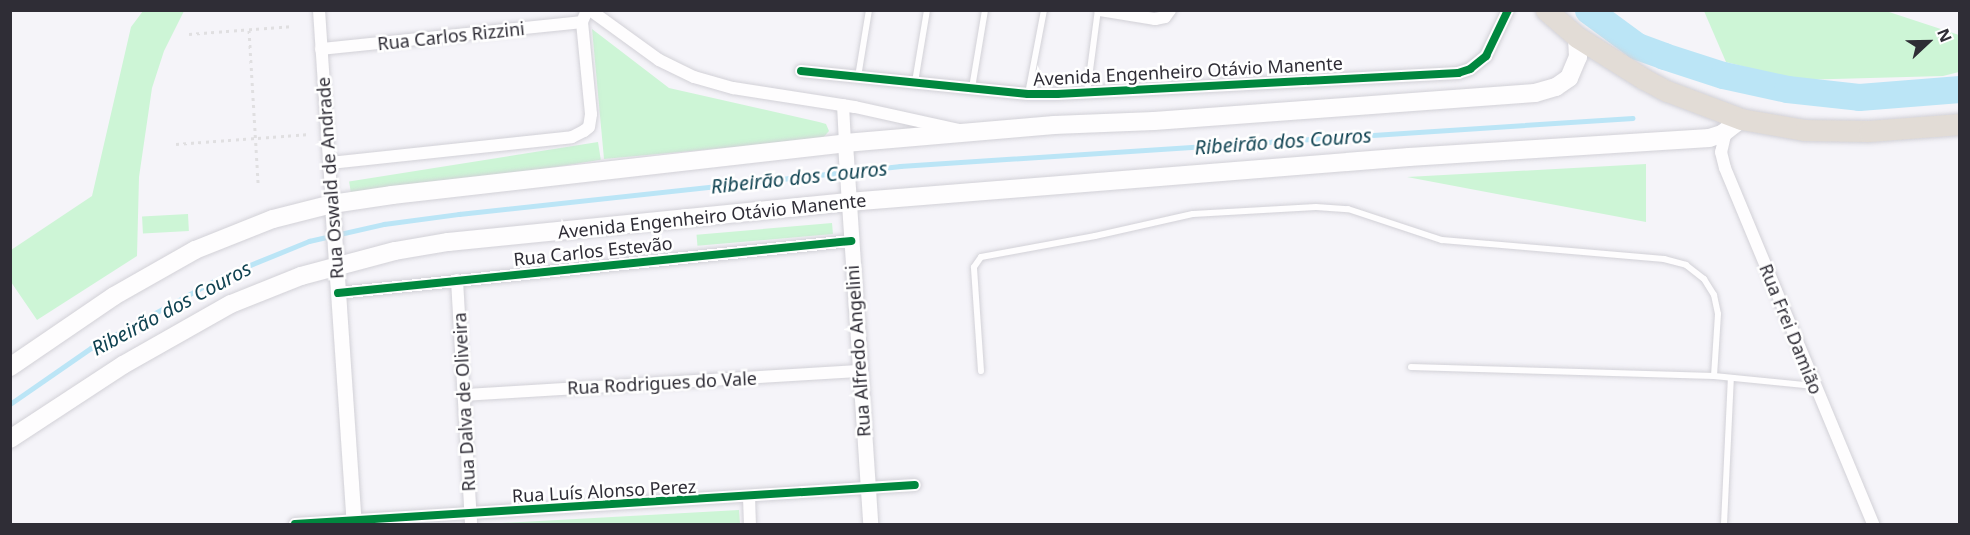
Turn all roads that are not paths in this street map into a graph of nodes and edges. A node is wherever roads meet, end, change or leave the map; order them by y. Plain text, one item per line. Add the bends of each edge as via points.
1 (319, 10) edge
2 (869, 10) edge
3 (927, 10) edge
4 (985, 10) edge
5 (1044, 10) edge
6 (1099, 10) edge
7 (1170, 10) edge
8 (1508, 10) edge
9 (1546, 10) edge
10 (586, 14) edge
11 (1577, 37) junction
12 (321, 49) junction
13 (801, 71) dead end
14 (858, 77) junction
15 (915, 82) junction
16 (972, 88) junction
17 (1087, 93) junction
18 (1028, 94) junction
19 (843, 105) junction
20 (1959, 124) edge
21 (1734, 125) junction
22 (966, 132) junction
23 (845, 149) junction
24 (330, 164) junction
25 (848, 195) junction
26 (332, 212) junction
27 (850, 241) junction
28 (336, 258) junction
29 (457, 280) junction
30 (338, 293) junction
31 (10, 367) edge
32 (1411, 367) dead end
33 (860, 371) junction
34 (981, 371) dead end
35 (1714, 376) junction
36 (1731, 378) junction
37 (1815, 386) junction
38 (464, 395) junction
39 (10, 439) edge
40 (915, 485) dead end
41 (867, 489) junction
42 (749, 497) junction
43 (471, 519) edge
44 (354, 522) edge
45 (295, 525) edge
46 (750, 525) edge
47 (870, 525) edge
48 (1724, 525) edge
49 (1873, 525) edge

1 - 12 street, Rua Oswald de Andrade
2 - 14 lane
3 - 15 lane
4 - 16 lane
5 - 18 lane
6 - 7 street via 1155,19
6 - 17 lane
8 - 17 street, Avenida Engenheiro Otávio Manente via 1490,50 1476,66 1464,72
9 - 11 highway
10 - 12 street, Rua Carlos Rizzini
10 - 19 street via 694,77 733,88
10 - 24 street via 591,114 584,132 572,137
11 - 21 highway via 1667,91
11 - 22 main road via 1578,57 1569,78 1557,87 1535,93
12 - 24 street, Rua Oswald de Andrade
13 - 14 street, Avenida Engenheiro Otávio Manente
14 - 15 street, Avenida Engenheiro Otávio Manente
15 - 16 street, Avenida Engenheiro Otávio Manente
16 - 18 street, Avenida Engenheiro Otávio Manente
17 - 18 street, Avenida Engenheiro Otávio Manente
19 - 22 street via 930,121
19 - 23 street, Rua Alfredo Angelini
20 - 21 highway via 1869,131
21 - 25 main road, Avenida Engenheiro Otávio Manente via 1709,138
21 - 37 street, Rua Frei Damião via 1721,152 1725,168
22 - 23 main road
23 - 25 street, Rua Alfredo Angelini
23 - 26 main road via 392,195
24 - 26 street, Rua Oswald de Andrade
25 - 27 street, Rua Alfredo Angelini
25 - 28 main road, Avenida Engenheiro Otávio Manente
26 - 28 street, Rua Oswald de Andrade
26 - 31 main road via 273,219 195,250 114,296
27 - 29 street, Rua Carlos Estevão
27 - 33 street, Rua Alfredo Angelini
28 - 30 street, Rua Oswald de Andrade
28 - 39 main road, Avenida Engenheiro Otávio Manente via 193,323
29 - 30 street, Rua Carlos Estevão
29 - 38 street, Rua Dalva de Oliveira
30 - 44 street, Rua Oswald de Andrade
32 - 35 lane
33 - 38 street, Rua Rodrigues do Vale
33 - 41 street, Rua Alfredo Angelini
34 - 35 lane via 974,267 981,257 1193,214 1316,207 1348,209 1442,240 1664,259 1686,265 1704,279 1714,295 1718,314
35 - 36 lane
36 - 37 lane
36 - 48 lane
37 - 49 street, Rua Frei Damião
38 - 43 street, Rua Dalva de Oliveira
40 - 41 street, Rua Luís Alonso Perez
41 - 42 street, Rua Luís Alonso Perez
41 - 47 street, Rua Alfredo Angelini
42 - 43 street, Rua Luís Alonso Perez
42 - 46 street
43 - 44 street, Rua Luís Alonso Perez
44 - 45 street, Rua Luís Alonso Perez

